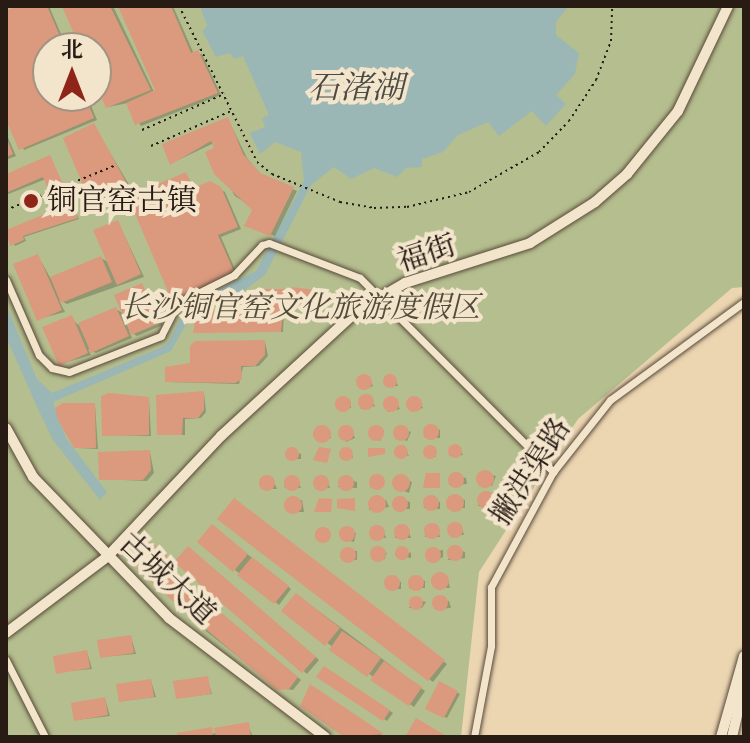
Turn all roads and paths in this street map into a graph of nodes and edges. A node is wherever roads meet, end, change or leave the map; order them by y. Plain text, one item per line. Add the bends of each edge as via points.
1 (179, 6) edge
2 (612, 6) edge
3 (728, 6) edge
4 (224, 94) junction
5 (231, 110) junction
6 (142, 130) dead end
7 (151, 146) dead end
8 (114, 166) dead end
9 (6, 210) edge
10 (6, 280) edge
11 (382, 296) junction
12 (744, 302) edge
13 (6, 428) edge
14 (553, 472) junction
15 (108, 556) junction
16 (6, 633) edge
17 (744, 656) edge
18 (6, 660) edge
19 (744, 686) edge
20 (45, 737) edge
21 (325, 737) edge
22 (474, 737) edge
23 (721, 737) edge
24 (732, 737) edge

1 - 4 path
2 - 5 path via 611,41 596,80 569,121 539,152 469,192 407,207 340,202 257,162
3 - 11 street, 福街 via 678,111 627,174 595,202 530,243 405,283
4 - 5 path
4 - 6 path
5 - 7 path
8 - 9 path
10 - 11 street via 39,355 52,368 69,372 161,336 178,303 234,275 269,243 360,278
11 - 14 street
11 - 15 street, 福街 via 357,311 221,436
12 - 14 street, 撇洪渠路 via 610,400
13 - 15 street, 古城大道 via 33,477
14 - 22 street, 撇洪渠路 via 491,587 491,646
15 - 16 street, 福街
15 - 21 street, 古城大道 via 169,618
17 - 23 street
18 - 20 street
19 - 24 street

